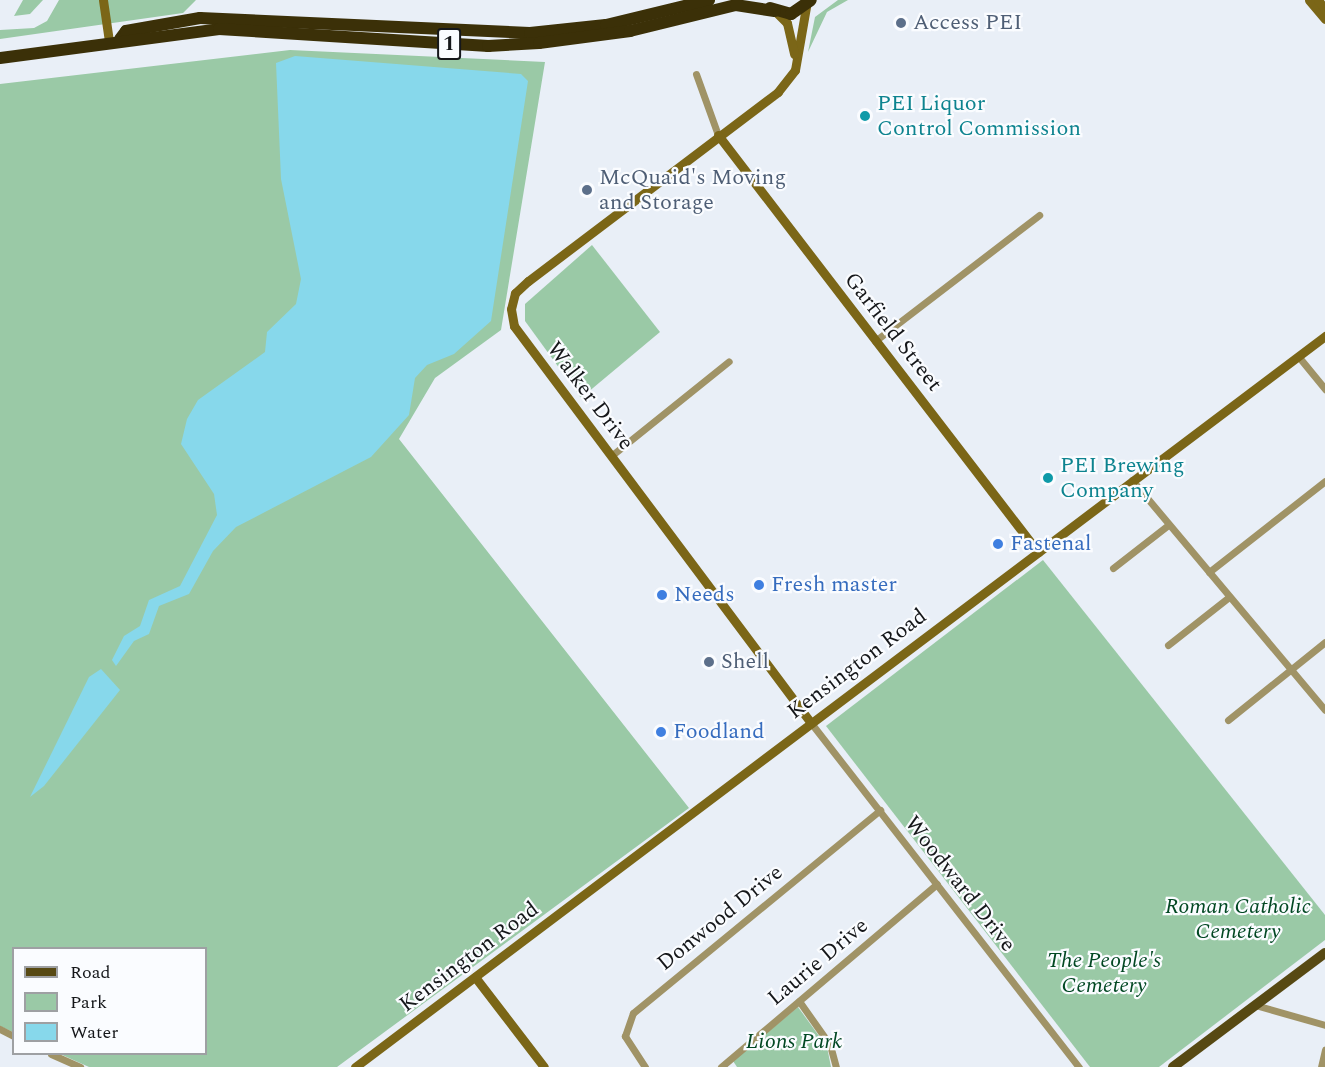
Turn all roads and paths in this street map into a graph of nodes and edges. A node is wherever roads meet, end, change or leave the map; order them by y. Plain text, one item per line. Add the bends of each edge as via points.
1 (103, 0) edge
2 (709, 0) edge
3 (764, 0) edge
4 (1309, 0) edge
5 (1318, 0) edge
6 (811, 2) edge
7 (1325, 9) edge
8 (775, 11) junction
9 (1325, 19) edge
10 (115, 40) junction
11 (0, 58) edge
12 (696, 74) dead end
13 (768, 99) junction
14 (718, 135) junction
15 (1039, 215) dead end
16 (1325, 336) edge
17 (875, 341) junction
18 (1298, 356) junction
19 (729, 362) dead end
20 (1325, 389) edge
21 (610, 456) junction
22 (1132, 480) junction
23 (1325, 481) edge
24 (1168, 525) junction
25 (1038, 552) junction
26 (1113, 568) dead end
27 (1209, 572) junction
28 (1229, 597) junction
29 (1325, 642) edge
30 (1168, 645) dead end
31 (1290, 669) junction
32 (1325, 710) edge
33 (1228, 720) dead end
34 (811, 723) junction
35 (880, 810) junction
36 (937, 884) junction
37 (1325, 953) edge
38 (475, 977) junction
39 (800, 1001) junction
40 (1255, 1005) junction
41 (1325, 1025) edge
42 (1325, 1049) edge
43 (55, 1055) edge
44 (730, 1064) edge
45 (359, 1066) edge
46 (80, 1067) edge
47 (544, 1067) edge
48 (645, 1067) edge
49 (721, 1067) edge
50 (836, 1067) edge
51 (1079, 1067) edge
52 (1173, 1067) edge
53 (1321, 1067) edge

1 - 10 street
2 - 10 highway, 1 via 606,25 530,33 200,18 126,31
3 - 8 highway
4 - 9 street
5 - 7 street
6 - 8 highway via 791,14
6 - 13 street via 795,69
8 - 10 highway, 1 via 736,5 594,38 488,46 235,29
8 - 13 street via 787,23 794,53 785,80
10 - 11 highway, 1
12 - 14 street, Garfield Street
13 - 14 street
14 - 17 street, Garfield Street
14 - 21 street, Walker Drive via 515,293 513,326
15 - 17 street
16 - 18 street, Kensington Road
17 - 25 street, Garfield Street
18 - 20 street
18 - 22 street, Kensington Road
19 - 21 street
21 - 34 street, Walker Drive
22 - 24 street
22 - 25 street, Kensington Road
23 - 27 street
24 - 26 street
24 - 27 street
25 - 34 street, Kensington Road
27 - 28 street
28 - 30 street
28 - 31 street
29 - 31 street
31 - 32 street
31 - 33 street
34 - 35 street, Woodward Drive
34 - 38 street, Kensington Road
35 - 36 street, Woodward Drive
35 - 48 street, Donwood Drive via 633,1013 625,1036
36 - 39 street, Laurie Drive
36 - 51 street, Woodward Drive
37 - 40 main road
38 - 45 street, Kensington Road
38 - 47 street
39 - 44 street, Laurie Drive
39 - 50 street via 830,1045
40 - 41 street
40 - 52 main road
42 - 53 street
43 - 46 street
44 - 49 street, Laurie Drive

